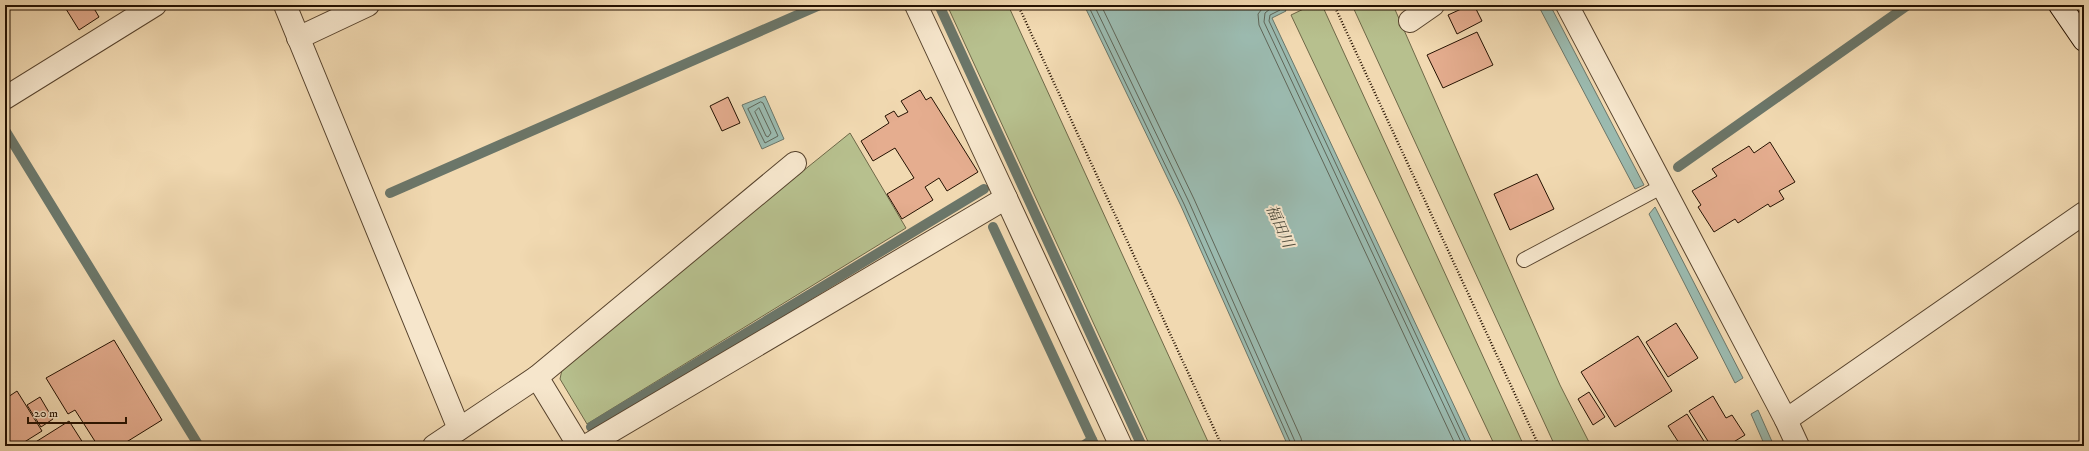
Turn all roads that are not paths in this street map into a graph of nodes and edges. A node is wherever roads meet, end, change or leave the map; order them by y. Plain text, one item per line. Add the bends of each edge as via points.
1 (155, 5) edge
2 (285, 5) edge
3 (368, 5) edge
4 (916, 5) edge
5 (1433, 5) edge
6 (1567, 5) edge
7 (2060, 5) edge
8 (1410, 21) dead end
9 (298, 38) junction
10 (2084, 40) edge
11 (5, 98) edge
12 (795, 163) dead end
13 (1663, 186) junction
14 (1006, 198) junction
15 (2084, 213) edge
16 (1524, 260) dead end
17 (537, 377) junction
18 (1786, 420) junction
19 (459, 429) junction
20 (434, 446) edge
21 (579, 446) edge
22 (586, 446) edge
23 (1121, 446) edge
24 (1798, 446) edge

1 - 11 street
2 - 9 street
3 - 9 street
4 - 14 street
5 - 8 street
6 - 13 street
7 - 10 street
9 - 19 street
12 - 17 street
13 - 16 lane
13 - 18 street
14 - 22 street
14 - 23 street
15 - 18 street
17 - 19 street
17 - 21 street
18 - 24 street
19 - 20 street

